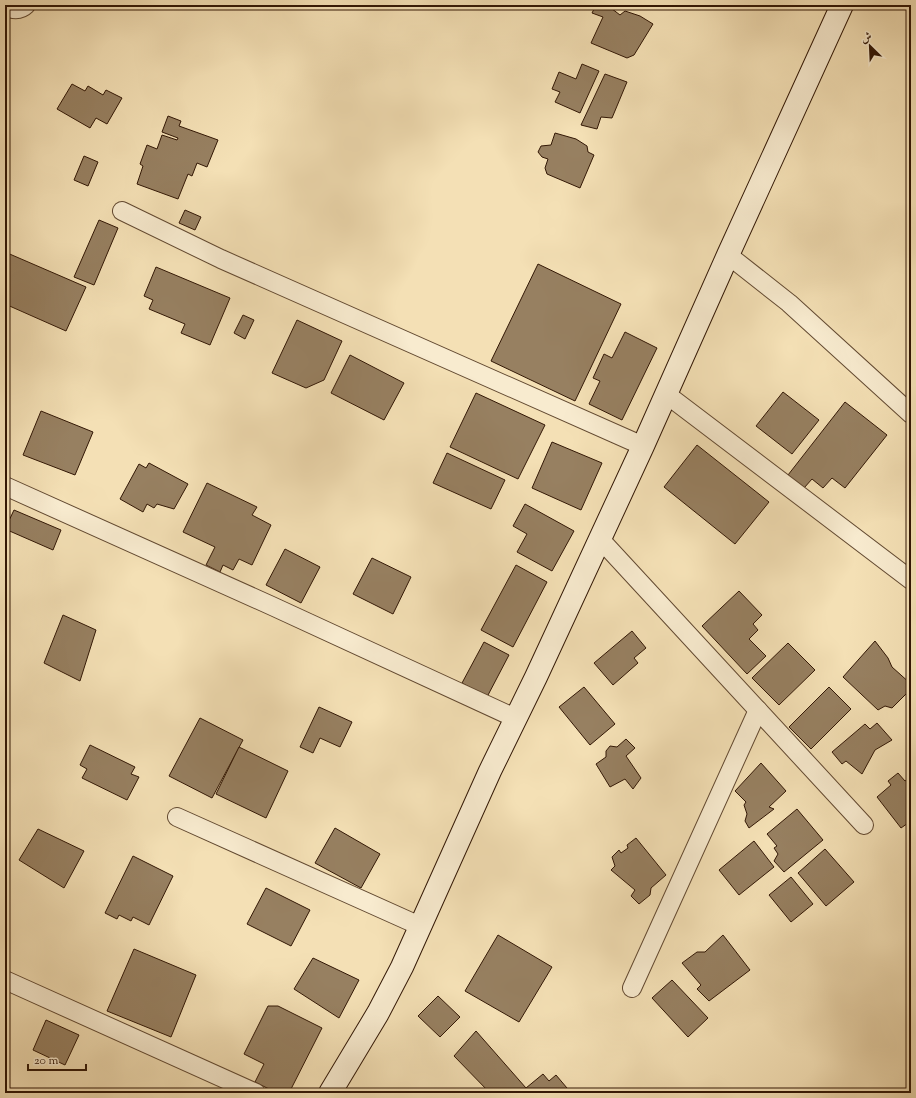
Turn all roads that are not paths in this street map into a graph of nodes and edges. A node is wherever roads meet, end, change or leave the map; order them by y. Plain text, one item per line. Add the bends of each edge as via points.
1 (26, 5) edge
2 (842, 5) edge
3 (5, 6) edge
4 (122, 211) dead end
5 (728, 255) junction
6 (666, 394) junction
7 (911, 414) edge
8 (643, 446) junction
9 (5, 486) edge
10 (600, 539) junction
11 (911, 580) edge
12 (758, 710) junction
13 (515, 718) junction
14 (177, 817) dead end
15 (864, 825) dead end
16 (420, 926) junction
17 (5, 980) edge
18 (632, 988) dead end
19 (256, 1093) edge
20 (330, 1093) edge

1 - 3 street via 23,8 11,9
2 - 5 main road
4 - 8 street via 221,259
5 - 6 main road
5 - 7 street via 789,303
6 - 8 main road
6 - 11 street
8 - 10 main road
9 - 13 street
10 - 12 street
10 - 13 main road
12 - 15 street
12 - 18 street
13 - 16 main road
14 - 16 street
16 - 20 main road via 378,1013
17 - 19 street

